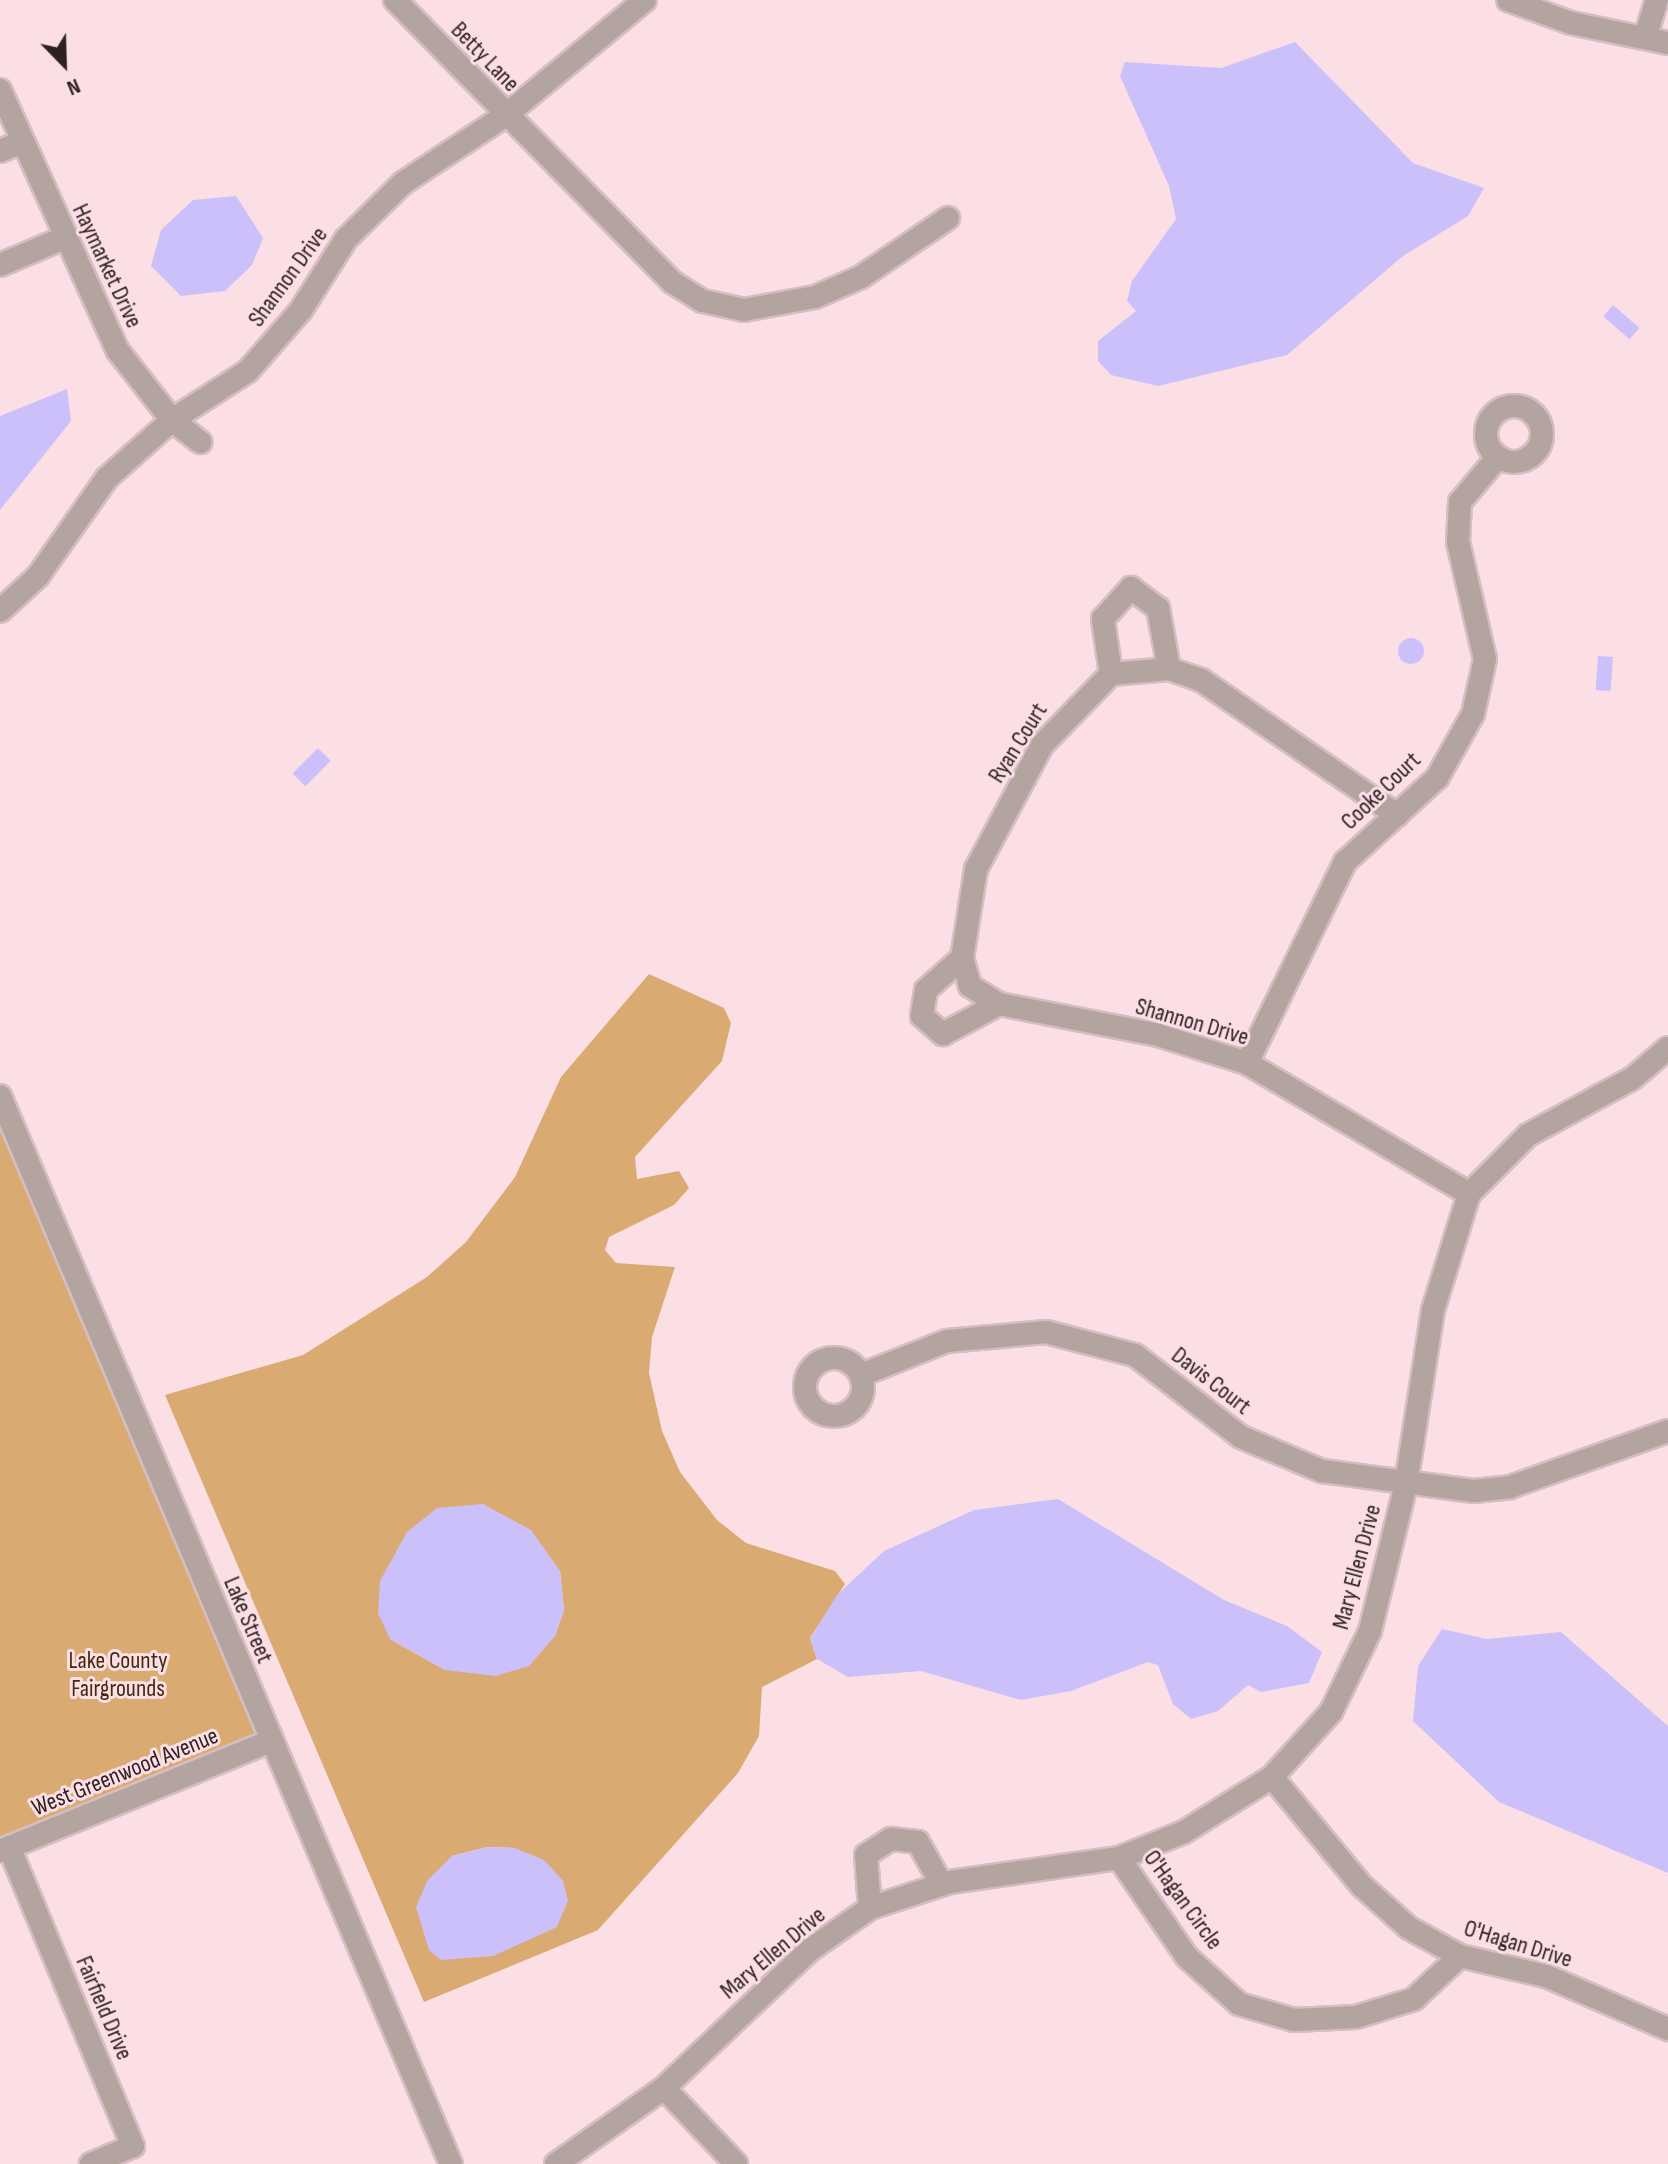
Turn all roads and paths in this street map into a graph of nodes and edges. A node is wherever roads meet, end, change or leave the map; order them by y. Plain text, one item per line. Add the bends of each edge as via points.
1 (395, 0) edge
2 (645, 0) edge
3 (1508, 0) edge
4 (1657, 0) edge
5 (1646, 35) junction
6 (1668, 43) edge
7 (0, 90) edge
8 (506, 115) junction
9 (22, 142) junction
10 (0, 151) edge
11 (948, 218) dead end
12 (64, 238) junction
13 (0, 265) edge
14 (172, 420) junction
15 (200, 442) dead end
16 (1497, 458) dead end
17 (0, 611) edge
18 (1169, 669) junction
19 (1111, 674) junction
20 (1397, 815) junction
21 (962, 958) junction
22 (970, 986) joint
23 (999, 1004) junction
24 (1668, 1048) edge
25 (1247, 1063) junction
26 (0, 1096) edge
27 (1469, 1194) junction
28 (861, 1375) dead end
29 (1668, 1431) edge
30 (1406, 1484) junction
31 (271, 1741) junction
32 (1272, 1777) junction
33 (5, 1849) edge
34 (1119, 1858) junction
35 (942, 1885) junction
36 (870, 1908) junction
37 (1460, 1956) junction
38 (1668, 2029) edge
39 (664, 2088) junction
40 (91, 2164) edge
41 (451, 2164) edge
42 (556, 2164) edge
43 (736, 2164) edge

1 - 8 street, Betty Lane
2 - 8 street, Shannon Drive
3 - 5 street via 1571,23
4 - 5 street
5 - 6 street
7 - 9 street, Haymarket Drive
8 - 11 street, Betty Lane via 672,282 703,301 744,310 815,297 861,277
8 - 14 street, Shannon Drive via 403,183 346,239 301,310 248,371
9 - 10 street
9 - 12 street, Haymarket Drive
12 - 13 street
12 - 14 street, Haymarket Drive via 118,351
14 - 15 street, Haymarket Drive
14 - 17 street, Shannon Drive via 107,478 38,576
16 - 20 street, Cooke Court via 1460,502 1458,542 1485,659 1473,714 1437,778
18 - 19 street
18 - 19 street via 1158,608 1131,588 1103,619
18 - 20 street via 1201,680
19 - 21 street, Ryan Court via 1042,745 983,856 965,911
20 - 25 street, Cooke Court via 1345,862
21 - 22 street, Ryan Court
21 - 23 street via 926,990 922,1016 943,1034
22 - 23 street, Shannon Drive
23 - 25 street, Shannon Drive via 1158,1035
24 - 27 street, Mary Ellen Drive via 1633,1078 1528,1135
25 - 27 street, Shannon Drive
26 - 31 street, Lake Street
27 - 30 street, Mary Ellen Drive via 1433,1310
28 - 30 street, Davis Court via 947,1341 1046,1332 1135,1355 1241,1437 1322,1471
29 - 30 street, Davis Court via 1510,1487
30 - 32 street, Mary Ellen Drive via 1370,1631 1331,1712
31 - 33 street, West Greenwood Avenue
31 - 41 street, Lake Street
32 - 34 street, Mary Ellen Drive via 1184,1832
32 - 37 street, O'Hagan Drive via 1362,1886 1409,1928
33 - 40 street, Fairfield Drive via 133,2146
34 - 35 street, Mary Ellen Drive
34 - 37 street, O'Hagan Circle via 1187,1957 1239,2004 1294,2020 1356,2017 1414,1999
35 - 36 street, Mary Ellen Drive
35 - 36 street via 918,1842 891,1839 866,1855
36 - 39 street, Mary Ellen Drive via 810,1950
37 - 38 street, O'Hagan Drive via 1546,1976
39 - 42 street, Mary Ellen Drive
39 - 43 street

